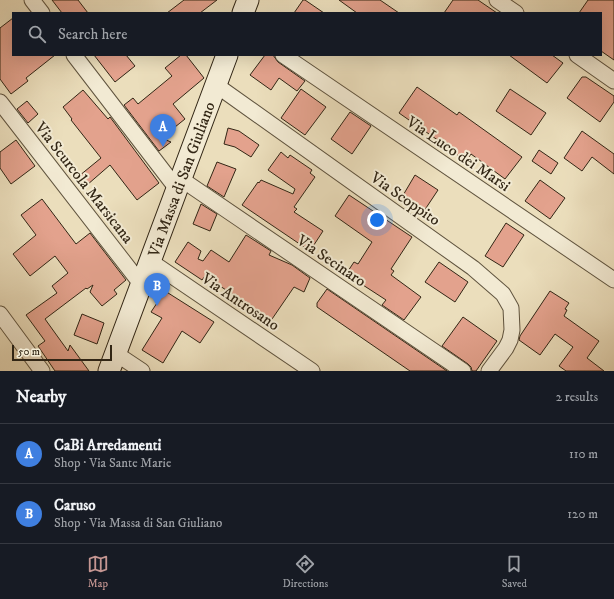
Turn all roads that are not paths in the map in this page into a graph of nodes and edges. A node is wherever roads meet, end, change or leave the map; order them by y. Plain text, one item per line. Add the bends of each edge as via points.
1 (32, 0) edge
2 (497, 0) edge
3 (41, 12) edge
4 (515, 12) edge
5 (75, 56) edge
6 (227, 56) edge
7 (284, 56) edge
8 (578, 56) edge
9 (614, 80) edge
10 (216, 85) junction
11 (0, 102) edge
12 (179, 184) junction
13 (150, 262) junction
14 (614, 280) edge
15 (141, 284) junction
16 (0, 314) edge
17 (112, 362) edge
18 (42, 371) edge
19 (142, 371) edge
20 (312, 371) edge
21 (463, 371) edge
22 (489, 371) edge

1 - 3 street
2 - 4 street
5 - 12 street, Via Secinaro
6 - 10 street, Via Massa di San Giuliano
7 - 14 street, Via Luco dei Marsi
8 - 9 street
10 - 12 street, Via Massa di San Giuliano
10 - 22 street, Via Scoppito via 473,268 499,290 511,308 511,335 506,348
11 - 15 street, Via Scurcola Marsicana
12 - 13 street, Via Massa di San Giuliano
12 - 21 street, Via Secinaro
13 - 15 street, Via Massa di San Giuliano
13 - 20 street, Via Antrosano
15 - 17 street, Via Massa di San Giuliano
16 - 18 street
17 - 19 street

